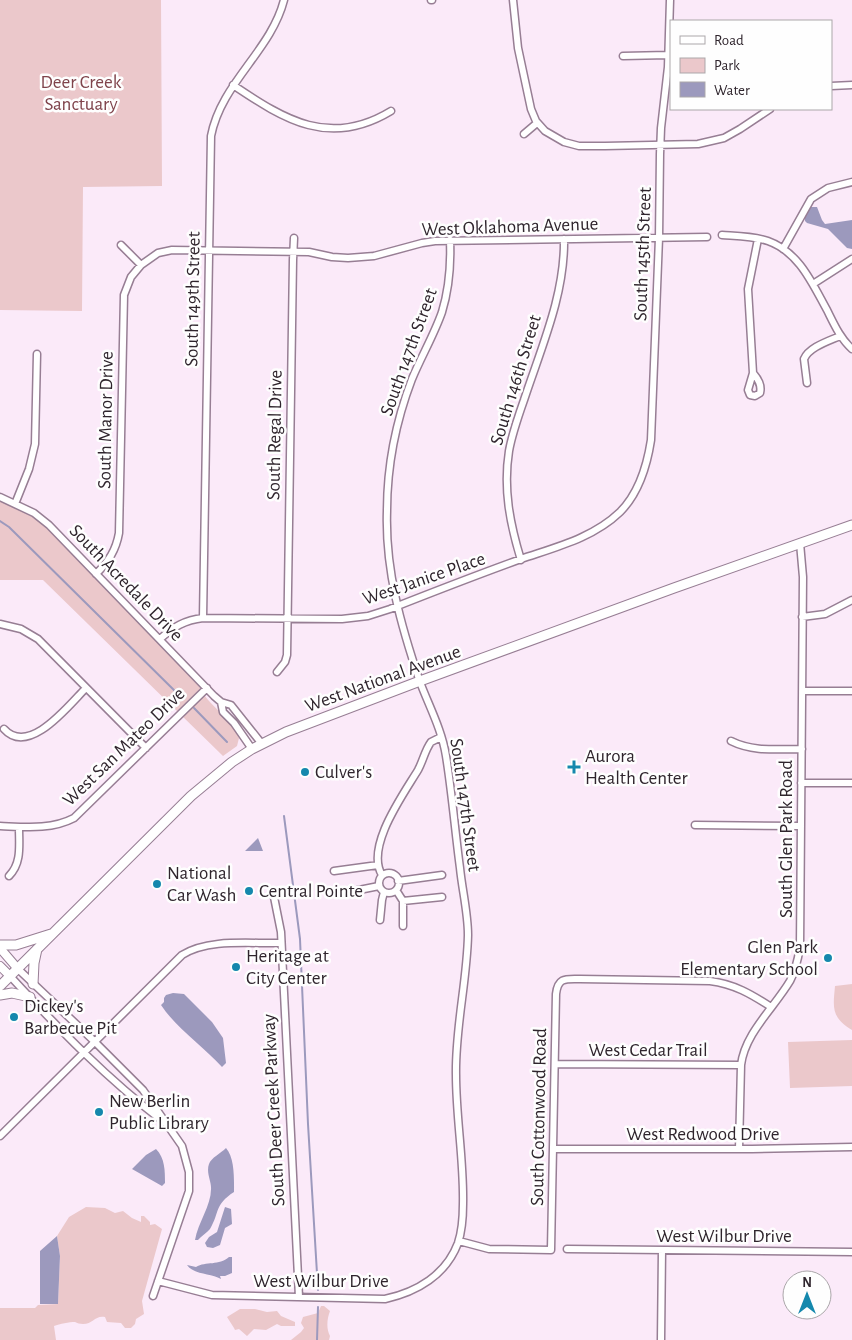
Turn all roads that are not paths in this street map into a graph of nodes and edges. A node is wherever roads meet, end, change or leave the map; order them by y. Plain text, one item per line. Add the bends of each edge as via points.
1 (284, 0) edge
2 (513, 0) edge
3 (670, 0) edge
4 (668, 55) junction
5 (623, 56) dead end
6 (233, 85) junction
7 (832, 86) edge
8 (852, 86) edge
9 (768, 110) edge
10 (390, 111) dead end
11 (537, 123) junction
12 (524, 134) dead end
13 (660, 146) junction
14 (852, 182) edge
15 (722, 235) dead end
16 (707, 237) dead end
17 (294, 238) dead end
18 (659, 238) junction
19 (564, 239) junction
20 (758, 239) junction
21 (450, 240) junction
22 (121, 245) dead end
23 (783, 249) junction
24 (208, 250) junction
25 (293, 251) junction
26 (852, 259) edge
27 (141, 264) junction
28 (813, 284) junction
29 (840, 336) junction
30 (852, 349) edge
31 (37, 354) dead end
32 (753, 374) dead end
33 (807, 383) dead end
34 (0, 497) edge
35 (16, 504) junction
36 (626, 504) joint
37 (852, 525) edge
38 (800, 543) junction
39 (521, 560) junction
40 (96, 574) junction
41 (852, 600) edge
42 (397, 606) junction
43 (802, 617) junction
44 (203, 618) junction
45 (287, 619) junction
46 (0, 624) edge
47 (160, 640) junction
48 (277, 672) dead end
49 (420, 681) junction
50 (86, 688) junction
51 (207, 688) junction
52 (802, 691) junction
53 (852, 691) edge
54 (221, 702) junction
55 (4, 729) dead end
56 (441, 737) junction
57 (731, 742) dead end
58 (262, 744) junction
59 (146, 748) junction
60 (252, 749) junction
61 (802, 749) junction
62 (802, 783) junction
63 (852, 783) edge
64 (695, 825) dead end
65 (0, 826) edge
66 (801, 826) junction
67 (19, 827) junction
68 (378, 865) junction
69 (334, 871) dead end
70 (442, 875) dead end
71 (9, 876) dead end
72 (382, 876) junction
73 (398, 881) junction
74 (379, 886) junction
75 (396, 890) junction
76 (273, 892) dead end
77 (384, 892) junction
78 (339, 894) dead end
79 (442, 897) dead end
80 (403, 901) junction
81 (380, 920) dead end
82 (403, 926) dead end
83 (51, 934) junction
84 (281, 943) junction
85 (0, 947) edge
86 (38, 948) junction
87 (0, 966) edge
88 (18, 969) junction
89 (10, 976) junction
90 (33, 984) junction
91 (0, 986) edge
92 (0, 995) edge
93 (30, 998) junction
94 (771, 1007) junction
95 (94, 1041) junction
96 (83, 1053) junction
97 (555, 1064) junction
98 (741, 1065) junction
99 (168, 1126) junction
100 (0, 1136) edge
101 (852, 1147) edge
102 (554, 1149) junction
103 (739, 1150) junction
104 (459, 1241) junction
105 (567, 1249) dead end
106 (662, 1250) junction
107 (852, 1252) edge
108 (158, 1281) junction
109 (153, 1296) dead end
110 (298, 1297) junction
111 (661, 1340) edge

1 - 6 street, South 149th Street via 274,27
2 - 11 street via 518,48
3 - 4 street, South 145th Street
4 - 5 street
4 - 13 street, South 145th Street
6 - 10 street via 284,117 316,127 352,127 377,120
6 - 24 street, South 149th Street via 217,113 211,136
7 - 8 street
9 - 13 street via 714,141
11 - 12 street
11 - 13 street via 556,138 573,145
13 - 18 street, South 145th Street
14 - 23 street via 828,188 811,199
15 - 20 street
16 - 18 street, West Oklahoma Avenue
17 - 25 street, South Regal Drive
18 - 19 street, West Oklahoma Avenue
18 - 36 street, South 145th Street via 651,440 641,481
19 - 21 street, West Oklahoma Avenue
19 - 39 street, South 146th Street via 558,297 515,426 508,457 508,509
20 - 23 street
20 - 32 street via 748,289
21 - 25 street, West Oklahoma Avenue via 422,242 364,257 332,257
21 - 42 street, South 147th Street via 446,297 403,406 389,473 388,554
22 - 27 street
23 - 28 street via 800,263
24 - 25 street, West Oklahoma Avenue
24 - 27 street, West Oklahoma Avenue via 165,251
24 - 44 street, South 149th Street
25 - 45 street, South Regal Drive
26 - 28 street
27 - 40 street, South Manor Drive via 131,277 123,303 119,533 110,559
28 - 29 street
29 - 30 street
29 - 33 street via 805,356
31 - 35 street via 36,444
34 - 35 street, South Acredale Drive
35 - 40 street, South Acredale Drive via 41,517
36 - 39 street, West Janice Place via 610,521 591,533
37 - 38 main road, West National Avenue
38 - 43 street, South Glen Park Road
38 - 49 main road, West National Avenue
39 - 42 street, West Janice Place
40 - 47 street, South Acredale Drive
41 - 43 street via 825,614
42 - 45 street, West Janice Place via 353,618
42 - 49 street, South 147th Street
43 - 52 street, South Glen Park Road
44 - 45 street, West Janice Place
44 - 47 street, West Janice Place via 177,626
45 - 48 street, South Regal Drive via 286,660
46 - 50 street via 31,634
47 - 51 street, South Acredale Drive
49 - 56 street, South 147th Street
49 - 58 main road, West National Avenue
50 - 55 street via 50,723 32,735 20,738
50 - 59 street
51 - 54 street, South Acredale Drive
51 - 59 street, West San Mateo Drive
52 - 53 street
52 - 61 street, South Glen Park Road
54 - 58 street, South Acredale Drive via 231,705
54 - 60 street, South Acredale Drive via 224,712
56 - 68 street via 431,742 391,815 382,839
56 - 104 street, South 147th Street via 446,754 468,933 456,1057 464,1174
57 - 61 street via 756,749
58 - 60 main road, West National Avenue
59 - 67 street, West San Mateo Drive via 74,818 49,826
60 - 83 main road, West National Avenue via 191,796
61 - 62 street, South Glen Park Road
62 - 63 street
62 - 66 street, South Glen Park Road
64 - 66 street
65 - 67 street, West San Mateo Drive
66 - 94 street, South Glen Park Road via 799,956 789,981
67 - 71 street via 18,864
68 - 69 street
68 - 72 street
70 - 73 street
72 - 73 street via 392,874
72 - 74 street
73 - 75 street
74 - 77 street
74 - 78 street
75 - 77 street
75 - 80 street
76 - 84 street, South Deer Creek Parkway
77 - 81 street
79 - 80 street
80 - 82 street
83 - 85 main road
83 - 86 main road, West National Avenue
84 - 95 street via 210,944 190,950 167,968
84 - 110 street, South Deer Creek Parkway
85 - 88 street
86 - 88 main road, West National Avenue
86 - 90 main road
87 - 89 street
88 - 89 main road, West National Avenue
88 - 90 street
89 - 91 main road, West National Avenue
89 - 93 street
90 - 95 street
92 - 93 main road via 12,993
93 - 96 street
94 - 97 street, South Cottonwood Road via 742,988 710,980 563,980 556,994
94 - 98 street, South Glen Park Road via 749,1040
95 - 96 street
95 - 99 street via 143,1090
96 - 99 street
96 - 100 street
97 - 98 street, West Cedar Trail
97 - 102 street, South Cottonwood Road
98 - 103 street, South Glen Park Road
99 - 108 street via 182,1146 189,1172 189,1191
101 - 103 street, West Redwood Drive
102 - 103 street, West Redwood Drive
102 - 104 street, South Cottonwood Road via 551,1250 489,1249
104 - 110 street, West Wilbur Drive via 436,1274 420,1288 403,1295 385,1299
105 - 106 street, West Wilbur Drive
106 - 107 street, West Wilbur Drive
106 - 111 street
108 - 109 street
108 - 110 street, West Wilbur Drive via 212,1295

